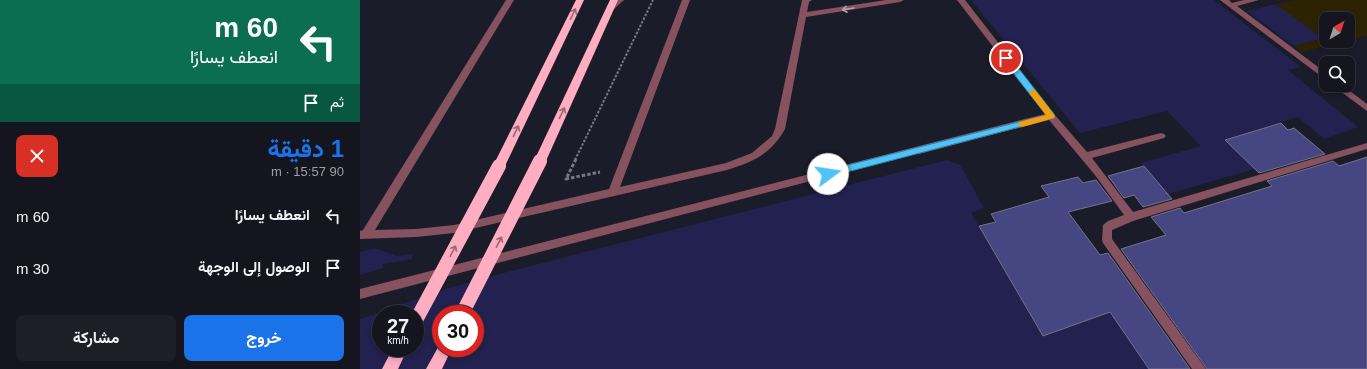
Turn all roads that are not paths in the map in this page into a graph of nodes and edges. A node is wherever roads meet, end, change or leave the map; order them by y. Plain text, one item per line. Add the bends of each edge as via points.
1 (510, 0) edge
2 (580, 0) edge
3 (620, 0) edge
4 (686, 0) edge
5 (807, 0) edge
6 (900, 0) edge
7 (961, 0) edge
8 (1224, 0) edge
9 (1255, 0) edge
10 (612, 4) edge
11 (1231, 5) junction
12 (803, 15) junction
13 (1319, 72) edge
14 (1345, 92) edge
15 (1367, 108) edge
16 (1051, 116) junction
17 (1161, 136) dead end
18 (1367, 146) edge
19 (1086, 156) junction
20 (613, 191) junction
21 (1131, 217) junction
22 (363, 235) edge
23 (360, 294) edge
24 (424, 305) edge
25 (467, 305) edge
26 (396, 357) edge
27 (440, 357) edge
28 (390, 369) edge
29 (434, 369) edge
30 (1200, 369) edge

1 - 22 street
24 -> 2 highway, bridge via 499,166
3 - 10 street
4 - 20 street
5 - 12 street
6 -> 12 street
7 - 16 street
8 - 11 street
9 - 11 street
25 -> 10 highway, bridge via 540,161
11 - 13 street
12 - 20 street via 780,128 766,148 741,162
14 - 15 street
16 - 19 street
16 - 23 street
17 - 19 street
18 - 21 street
19 - 21 street
20 - 22 street via 454,229
21 - 30 street via 1107,228 1107,240
26 - 28 highway
27 - 29 highway

